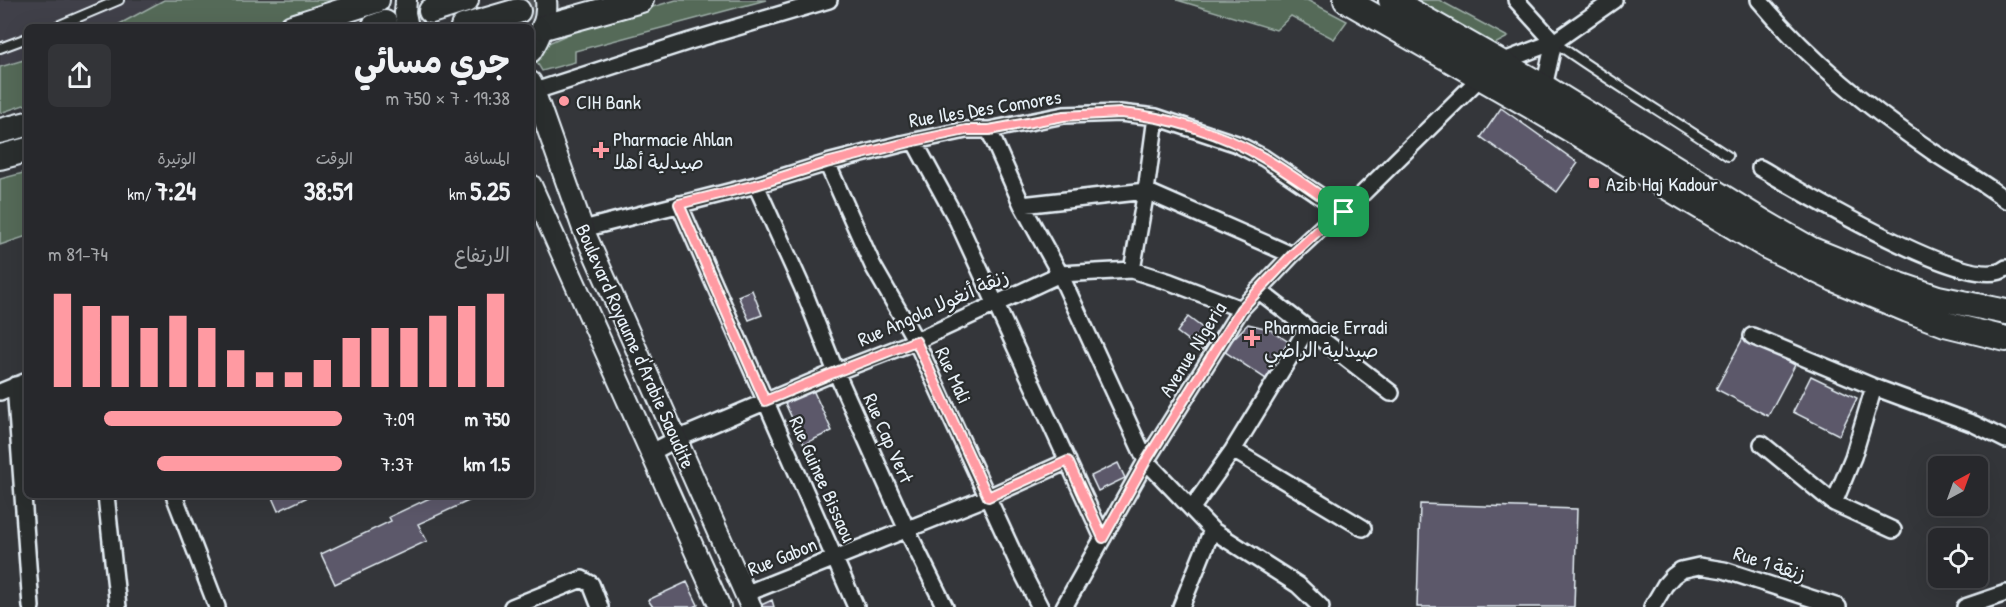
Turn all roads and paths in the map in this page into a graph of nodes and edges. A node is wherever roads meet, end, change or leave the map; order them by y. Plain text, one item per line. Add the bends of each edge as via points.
1 (377, 0) edge
2 (406, 0) edge
3 (466, 0) edge
4 (546, 0) edge
5 (641, 0) edge
6 (829, 0) edge
7 (1346, 0) edge
8 (1391, 0) edge
9 (1516, 0) edge
10 (1614, 0) edge
11 (1760, 0) edge
12 (116, 1) edge
13 (431, 10) dead end
14 (518, 12) tunnel mouth
15 (63, 24) edge
16 (301, 24) edge
17 (391, 24) edge
18 (474, 24) edge
19 (544, 27) junction
20 (24, 40) edge
21 (1554, 42) junction
22 (534, 46) edge
23 (0, 48) edge
24 (1501, 62) junction
25 (1481, 77) junction
26 (534, 86) edge
27 (1544, 87) junction
28 (534, 89) edge
29 (1156, 117) junction
30 (24, 119) edge
31 (11, 128) edge
32 (989, 130) junction
33 (914, 141) junction
34 (24, 151) edge
35 (1728, 156) dead end
36 (0, 157) edge
37 (826, 163) junction
38 (1760, 168) dead end
39 (756, 185) junction
40 (1146, 191) junction
41 (534, 192) edge
42 (2006, 200) edge
43 (679, 204) junction
44 (1022, 205) junction
45 (1344, 212) junction
46 (583, 229) junction
47 (1292, 255) junction
48 (2006, 268) edge
49 (1132, 270) junction
50 (1060, 274) junction
51 (1258, 291) junction
52 (995, 303) junction
53 (1241, 309) junction
54 (2006, 312) edge
55 (1307, 329) junction
56 (1752, 336) dead end
57 (2006, 339) edge
58 (916, 341) junction
59 (836, 372) junction
60 (21, 383) edge
61 (1874, 387) junction
62 (0, 392) edge
63 (1391, 393) dead end
64 (765, 401) junction
65 (677, 439) junction
66 (2006, 440) edge
67 (1762, 444) dead end
68 (24, 450) edge
69 (1233, 450) junction
70 (650, 453) junction
71 (1068, 461) junction
72 (1146, 461) junction
73 (988, 497) junction
74 (26, 498) edge
75 (106, 498) edge
76 (175, 498) edge
77 (1834, 503) junction
78 (1192, 508) junction
79 (1363, 528) dead end
80 (907, 530) junction
81 (1212, 530) junction
82 (1893, 530) dead end
83 (1103, 538) junction
84 (834, 557) junction
85 (2006, 593) edge
86 (748, 600) edge
87 (31, 607) edge
88 (118, 607) edge
89 (217, 607) edge
90 (512, 607) edge
91 (600, 607) edge
92 (720, 607) edge
93 (856, 607) edge
94 (945, 607) edge
95 (1040, 607) edge
96 (1064, 607) edge
97 (1181, 607) edge
98 (1321, 607) edge
99 (1652, 607) edge
100 (1838, 607) edge
101 (1965, 607) edge

1 - 16 highway
2 - 17 main road via 405,13
3 - 13 highway
4 - 19 main road
5 - 19 highway
6 - 26 street
7 - 25 highway
8 - 24 highway
9 - 21 street
10 - 21 street
11 - 42 street via 1839,82
12 - 15 lane
14 - 18 highway
19 - 22 main road
20 - 23 lane
21 - 24 street
21 - 27 street
21 - 35 lane
24 - 27 highway
25 - 45 street, Avenue Nigeria
25 - 57 highway via 1795,261 1945,324
27 - 54 highway via 1810,249 1938,298
28 - 46 main road, Boulevard Royaume d'Arabie Saoudite
29 - 32 street, Rue Iles Des Comores via 1120,113 1064,116
29 - 40 street
29 - 45 street, Rue Iles Des Comores via 1237,144
30 - 31 highway
32 - 33 street, Rue Iles Des Comores via 966,130
32 - 44 street
33 - 37 street, Rue Iles Des Comores
33 - 52 street via 958,222
34 - 36 highway
37 - 39 street, Rue Iles Des Comores
37 - 58 street, Rue Mali via 873,266
38 - 48 street via 1892,242 1946,264 1992,274
39 - 43 street, Rue Iles Des Comores
39 - 59 street, Rue Cap Vert
40 - 44 street
40 - 47 street
40 - 49 street
41 - 70 main road, Boulevard Royaume d'Arabie Saoudite
43 - 46 street, Rue Iles Des Comores
43 - 64 street, Rue Guinee Bissaou
44 - 50 street
45 - 47 street, Avenue Nigeria
46 - 65 main road, Boulevard Royaume d'Arabie Saoudite
47 - 51 street, Avenue Nigeria
49 - 50 street, Rue Angola زنقة أنغولا
49 - 53 street, Rue Angola زنقة أنغولا
50 - 52 street, Rue Angola زنقة أنغولا
50 - 72 street
51 - 53 street, Avenue Nigeria
51 - 55 street
52 - 58 street, Rue Angola زنقة أنغولا
52 - 71 street
53 - 72 street, Avenue Nigeria
55 - 63 street
55 - 69 street
56 - 61 street
58 - 59 street, Rue Angola زنقة أنغولا
58 - 73 street, Rue Mali
59 - 64 street, Rue Angola زنقة أنغولا
59 - 80 street, Rue Cap Vert
60 - 62 street
60 - 68 street
61 - 66 street
61 - 77 street
64 - 65 street, Rue Angola زنقة أنغولا
64 - 84 street, Rue Guinee Bissaou
65 - 70 street, Rue Angola زنقة أنغولا
65 - 86 main road, Boulevard Royaume d'Arabie Saoudite
67 - 77 street
69 - 78 street
69 - 79 street
70 - 92 main road, Boulevard Royaume d'Arabie Saoudite
71 - 73 street, Rue Gabon
71 - 83 street
72 - 78 street
72 - 83 street, Avenue Nigeria
73 - 80 street, Rue Gabon
73 - 95 street, Rue Mali
74 - 87 street
75 - 88 street
76 - 89 street
77 - 82 street
78 - 81 street
80 - 84 street, Rue Gabon
80 - 94 street, Rue Cap Vert
81 - 97 street
81 - 98 street via 1284,575
83 - 96 street, Avenue Nigeria
84 - 86 street, Rue Gabon
84 - 93 street, Rue Guinee Bissaou
85 - 101 street
90 - 91 street via 582,579 591,584
99 - 100 street, Rue 1 زنقة via 1680,570 1711,566

